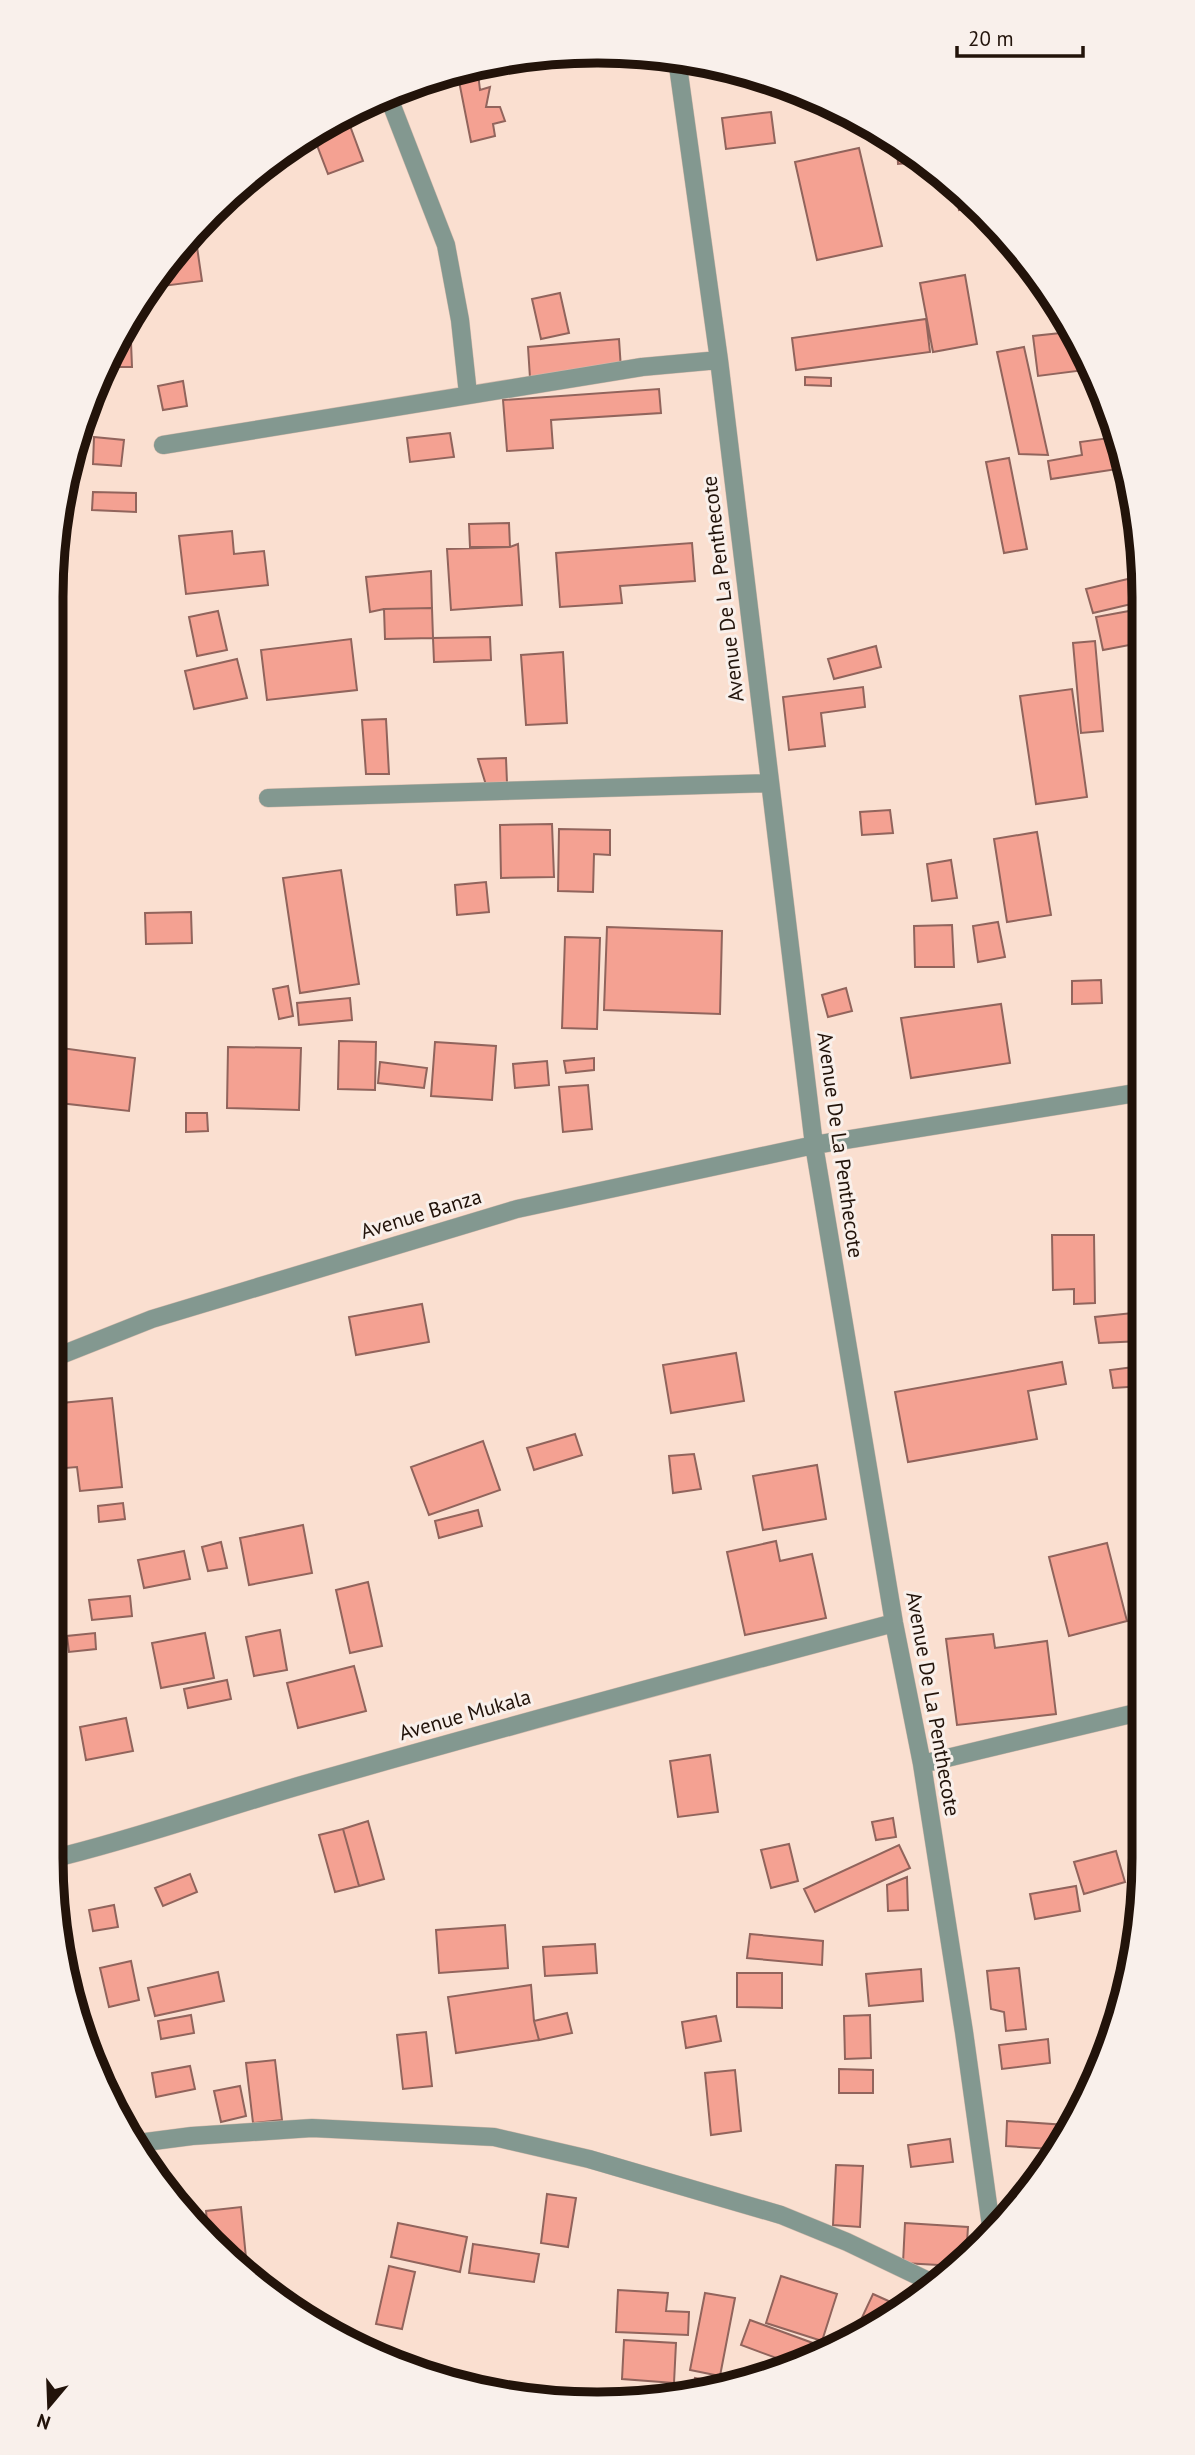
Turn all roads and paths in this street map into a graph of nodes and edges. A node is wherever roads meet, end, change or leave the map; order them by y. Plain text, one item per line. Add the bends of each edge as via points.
1 (678, 70) edge
2 (392, 105) edge
3 (719, 360) junction
4 (468, 394) junction
5 (163, 445) dead end
6 (770, 783) junction
7 (268, 798) dead end
8 (1132, 1094) edge
9 (814, 1144) junction
10 (63, 1354) edge
11 (894, 1623) junction
12 (1132, 1714) edge
13 (922, 1764) junction
14 (63, 1856) edge
15 (146, 2142) edge
16 (990, 2219) edge
17 (926, 2280) edge

1 - 3 street, Avenue De La Penthecote
2 - 4 street via 446,245
3 - 4 street
3 - 6 street, Avenue De La Penthecote
4 - 5 street
6 - 7 street
6 - 9 street, Avenue De La Penthecote
8 - 9 street, Avenue Banza
9 - 10 street, Avenue Banza via 517,1209 152,1319
9 - 11 street, Avenue De La Penthecote
11 - 13 street, Avenue De La Penthecote
11 - 14 street, Avenue Mukala via 452,1742
12 - 13 street
13 - 16 street, Avenue De La Penthecote
15 - 17 street via 312,2128 494,2137 589,2159 781,2215

